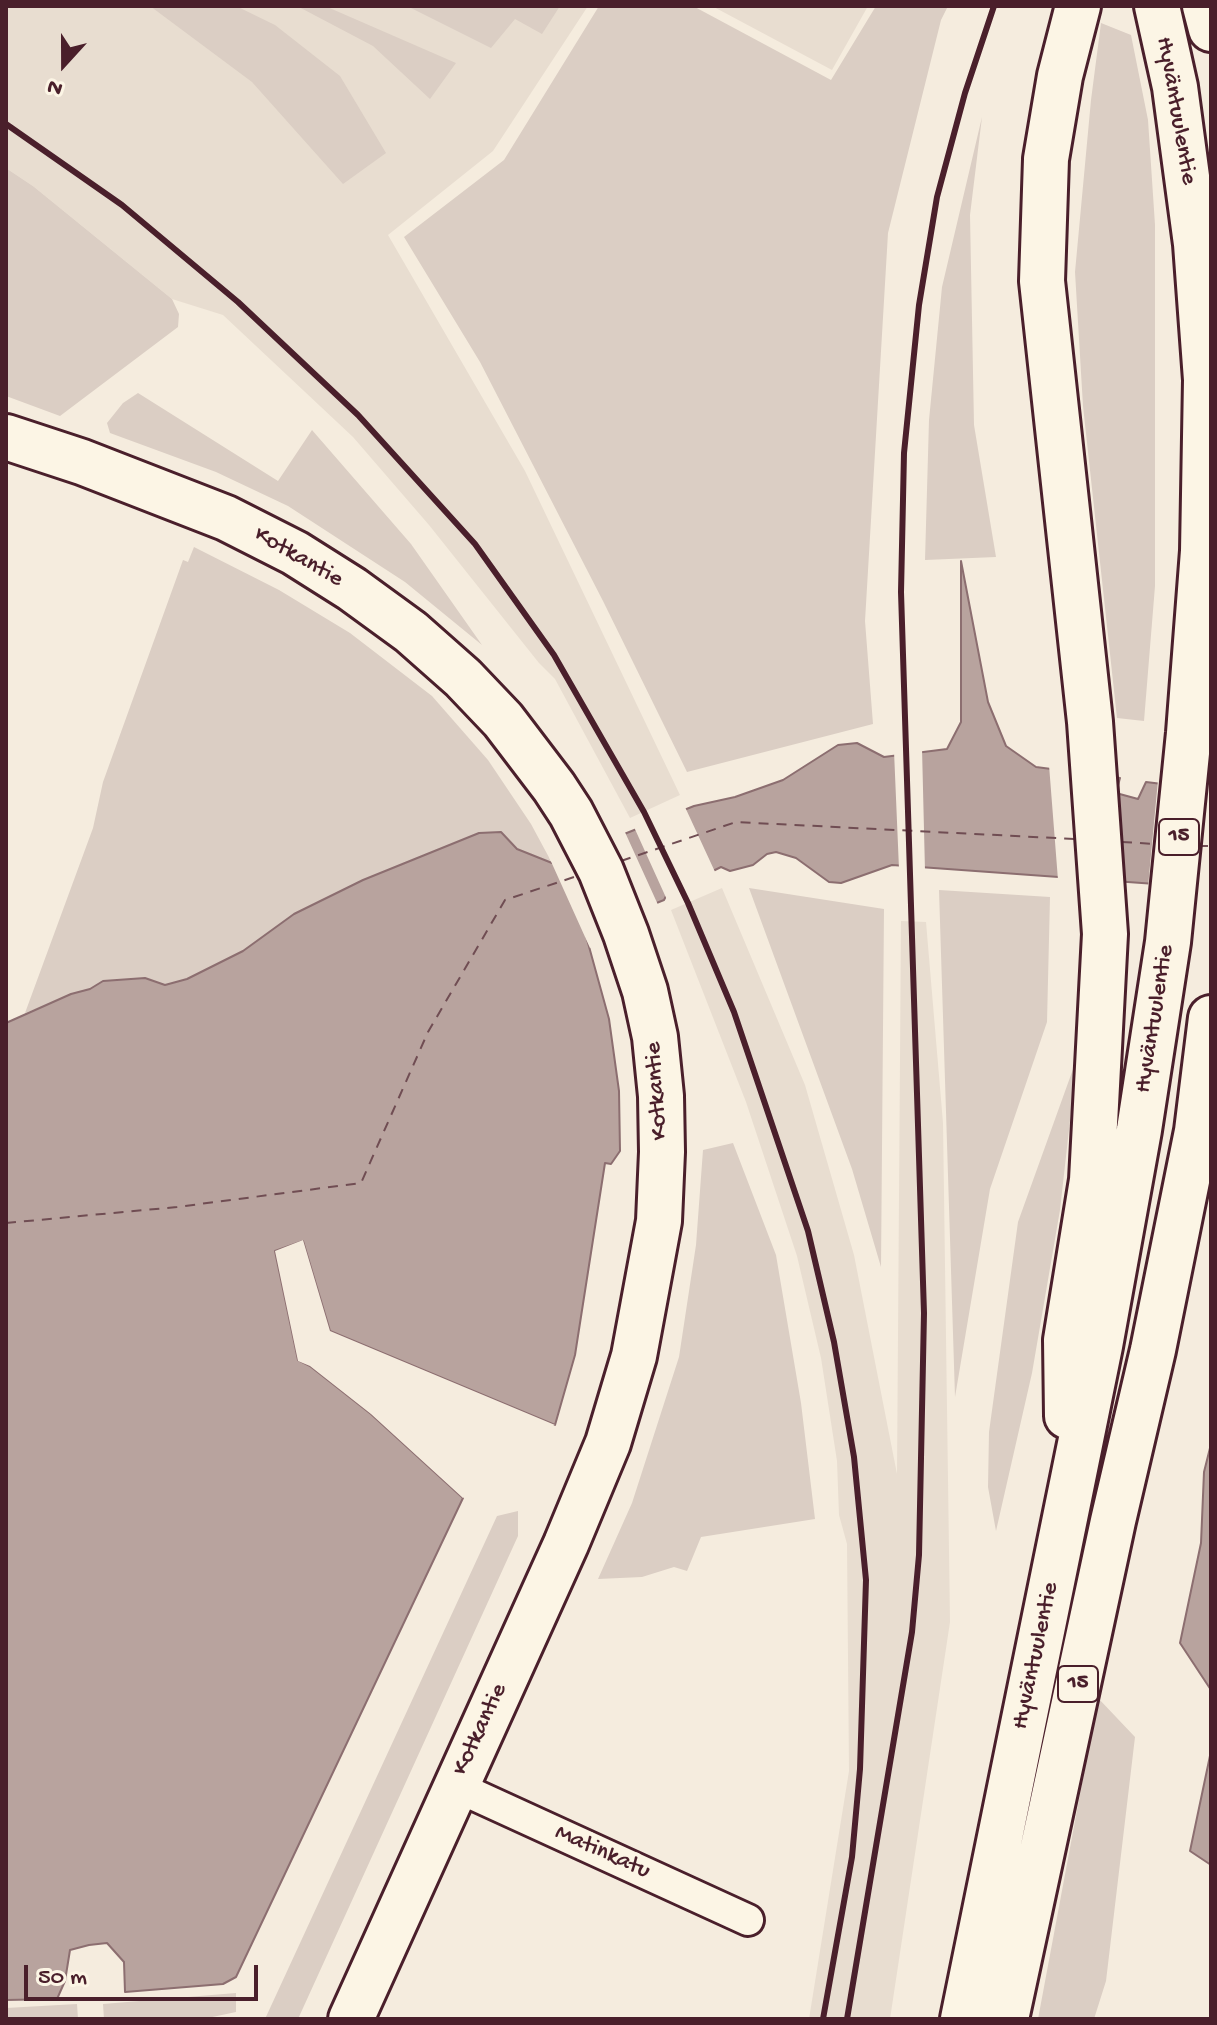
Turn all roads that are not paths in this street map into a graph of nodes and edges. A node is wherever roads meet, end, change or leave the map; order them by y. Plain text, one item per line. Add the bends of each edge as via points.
1 (1078, 6) edge
2 (1157, 6) edge
3 (1205, 6) edge
4 (1211, 29) edge
5 (6, 437) edge
6 (1211, 1018) edge
7 (1067, 1511) junction
8 (455, 1786) junction
9 (748, 1920) dead end
10 (351, 2019) edge
11 (963, 2019) edge
12 (1006, 2019) edge

1 - 7 main road via 1046,159 1042,281 1090,722 1105,934 1092,1180 1066,1340
2 - 7 main road, Hyväntuulentie / 15 via 1175,87 1196,244 1206,380 1203,551 1168,942 1136,1146
3 - 4 main road, Hyväntuulentie
5 - 8 main road, Kotkantie via 226,518 295,553 411,632 463,678 535,758 571,813 601,871 645,991 655,1037 662,1152 659,1221 634,1356 608,1443 566,1544
6 - 12 main road, Hyväntuulentie / 15 via 1197,1131 1153,1350
7 - 11 main road, Hyväntuulentie / 15
8 - 9 street, Matinkatu
8 - 10 main road, Kotkantie

